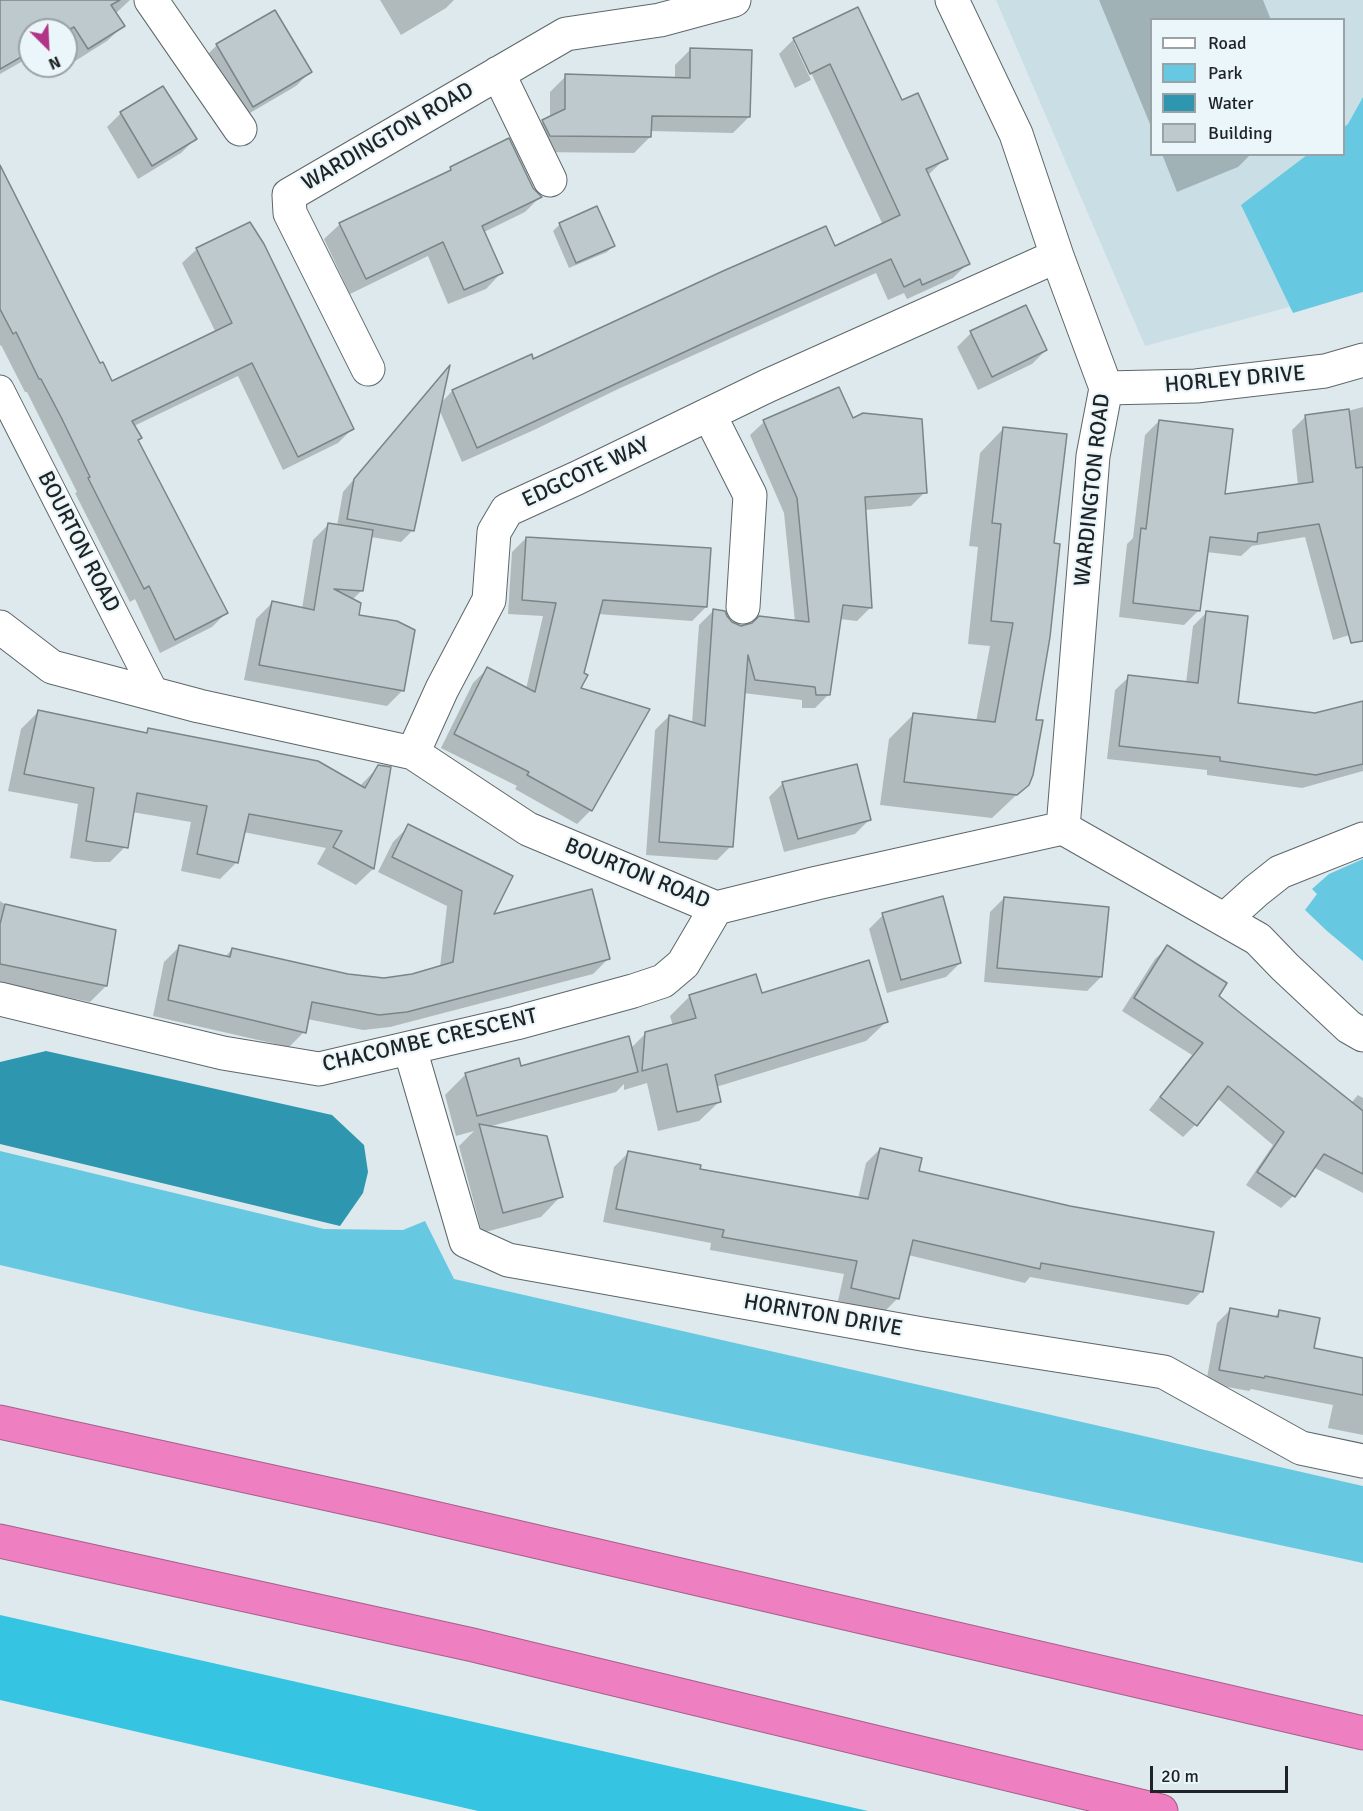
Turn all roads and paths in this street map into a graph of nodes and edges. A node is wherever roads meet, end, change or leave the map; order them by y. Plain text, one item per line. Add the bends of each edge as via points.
1 (151, 0) edge
2 (734, 0) edge
3 (952, 0) edge
4 (498, 73) junction
5 (240, 129) dead end
6 (550, 180) dead end
7 (1057, 256) junction
8 (1363, 360) edge
9 (368, 369) dead end
10 (1106, 388) junction
11 (0, 389) edge
12 (709, 414) junction
13 (743, 608) dead end
14 (0, 627) edge
15 (156, 695) junction
16 (413, 753) junction
17 (1063, 828) junction
18 (1363, 838) edge
19 (716, 908) junction
20 (1225, 919) junction
21 (0, 999) edge
22 (1363, 1035) edge
23 (410, 1049) junction
24 (0, 1422) edge
25 (1363, 1461) edge
26 (0, 1541) edge
27 (1363, 1733) edge
28 (1161, 1811) edge

1 - 5 street
2 - 4 street, WARDINGTON ROAD via 660,20 566,34
3 - 7 street, WARDINGTON ROAD via 1016,134
4 - 6 street, WARDINGTON ROAD
4 - 9 street, WARDINGTON ROAD via 289,195 290,213
7 - 10 street, WARDINGTON ROAD
7 - 12 street, EDGCOTE WAY
8 - 10 street, HORLEY DRIVE via 1325,371 1207,384
10 - 17 street, WARDINGTON ROAD via 1093,456
11 - 15 lane, BOURTON ROAD
12 - 13 street via 750,495
12 - 16 street, EDGCOTE WAY via 507,510 494,532 489,600
14 - 15 street, BOURTON ROAD via 52,667
15 - 16 street, BOURTON ROAD
16 - 19 street, BOURTON ROAD via 528,829
17 - 19 street, BOURTON ROAD
17 - 20 street
18 - 20 street via 1280,872
19 - 23 street, CHACOMBE CRESCENT via 683,964 663,981
20 - 22 street via 1258,939 1349,1027
21 - 23 street, CHACOMBE CRESCENT via 223,1053 319,1069
23 - 25 street, HORNTON DRIVE via 466,1241 508,1260 922,1334 1164,1372 1301,1449
24 - 27 highway via 387,1507
26 - 28 highway via 473,1645

